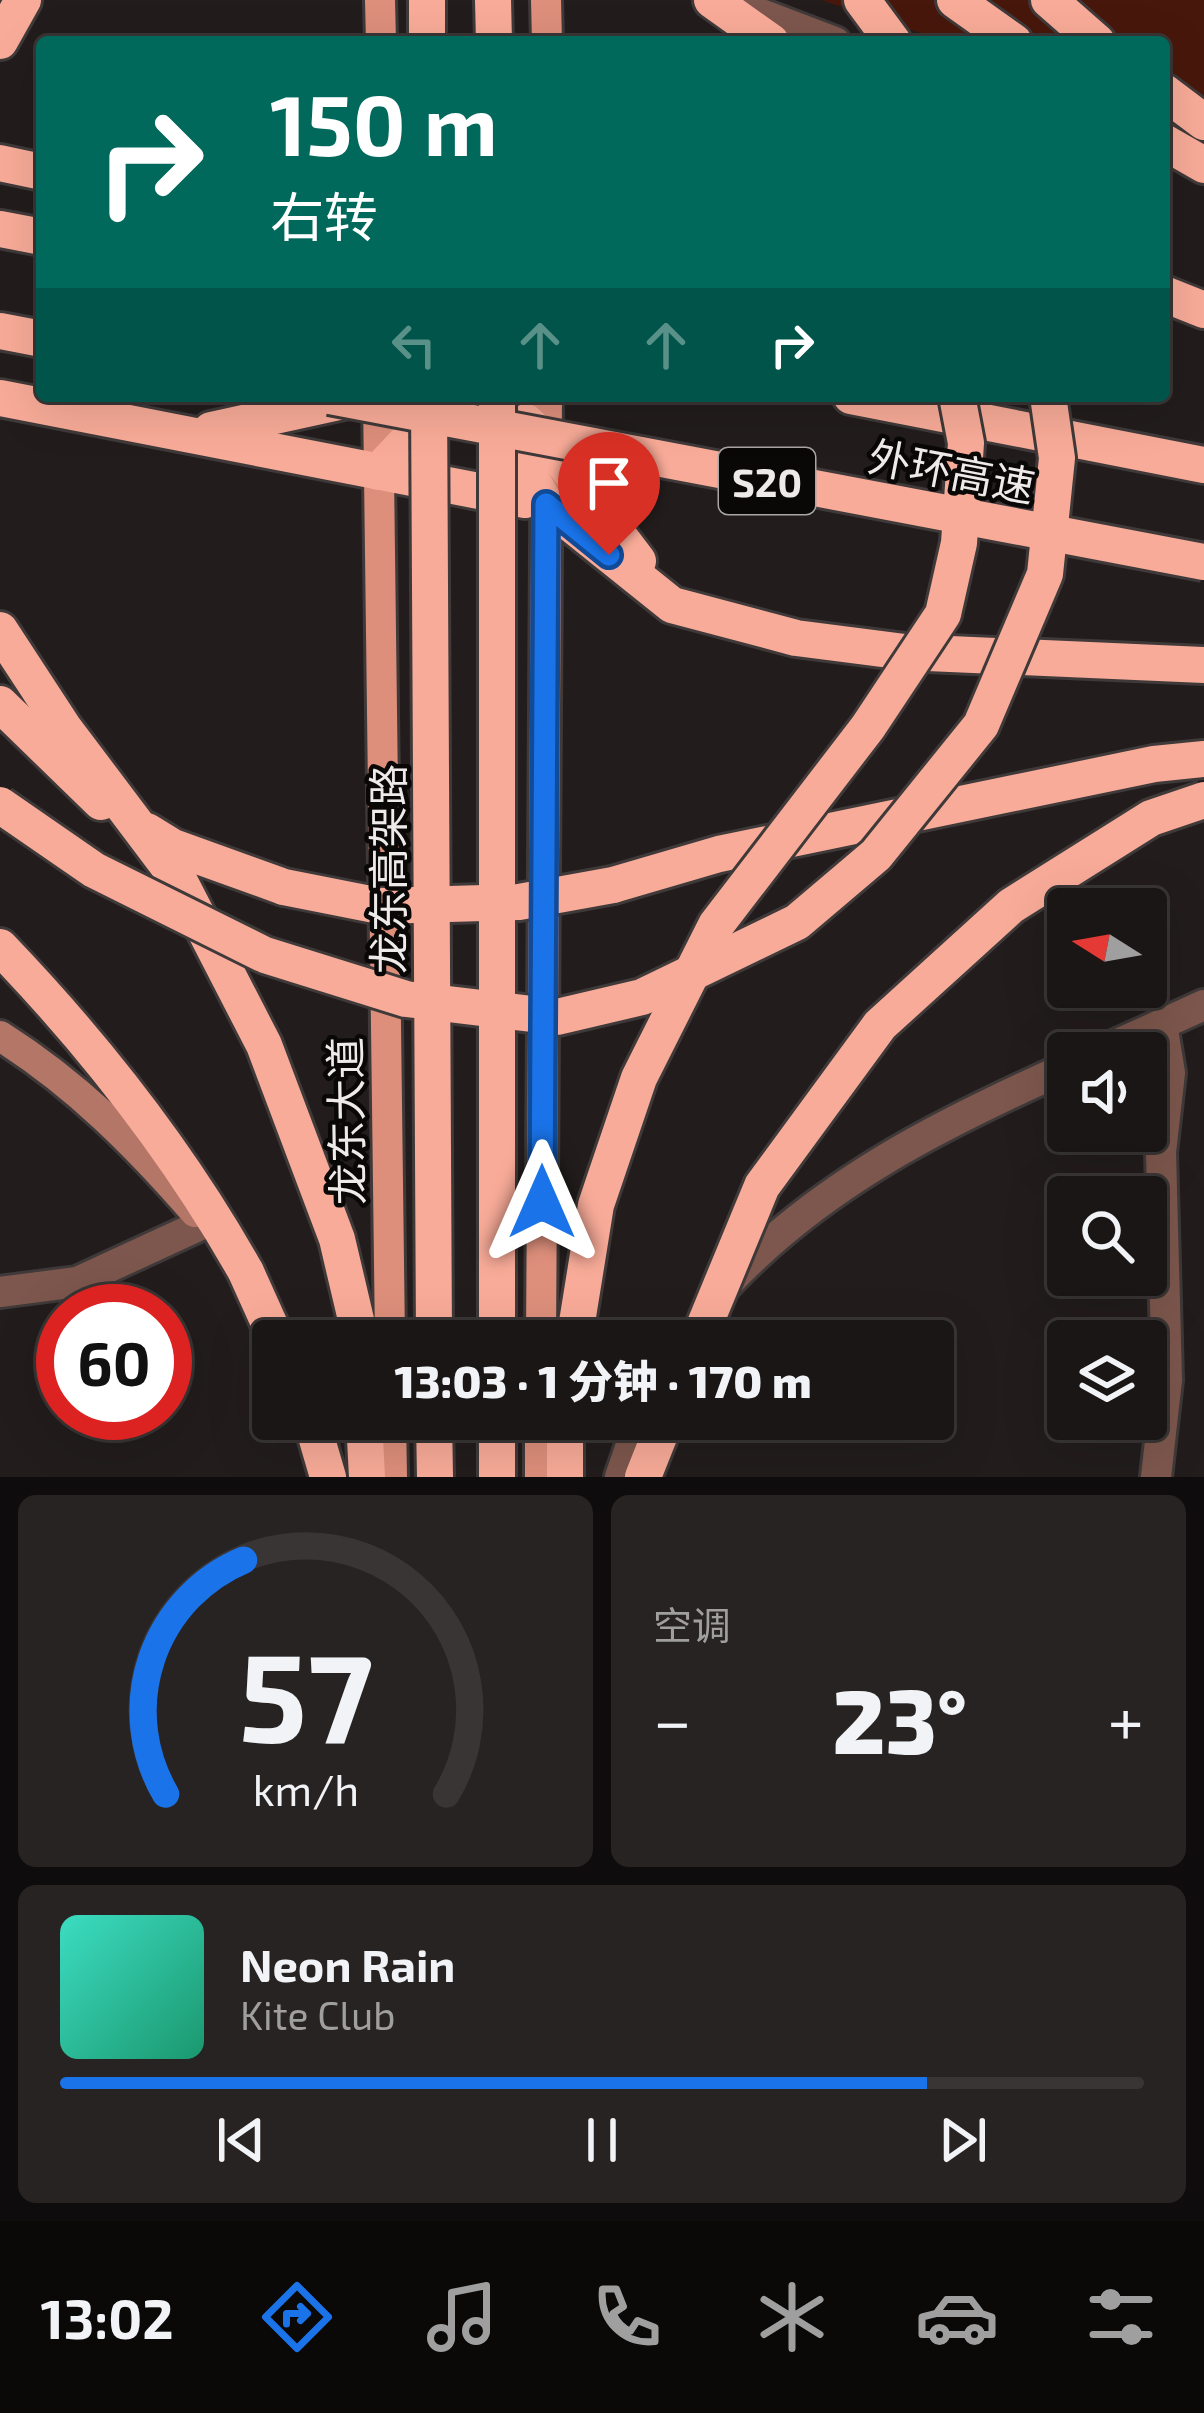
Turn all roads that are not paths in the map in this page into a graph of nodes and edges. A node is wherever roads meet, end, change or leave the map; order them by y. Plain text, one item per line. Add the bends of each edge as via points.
1 (23, 0) edge
2 (380, 0) edge
3 (427, 0) edge
4 (493, 0) edge
5 (546, 0) edge
6 (712, 0) edge
7 (729, 0) edge
8 (862, 0) edge
9 (955, 0) edge
10 (1049, 0) edge
11 (381, 36) edge
12 (427, 36) edge
13 (494, 36) edge
14 (547, 36) edge
15 (763, 36) edge
16 (817, 36) edge
17 (889, 36) edge
18 (1006, 36) edge
19 (1089, 36) edge
20 (0, 41) edge
21 (1170, 96) edge
22 (1204, 122) edge
23 (1170, 145) edge
24 (0, 163) edge
25 (1204, 165) edge
26 (1170, 167) edge
27 (36, 171) edge
28 (1204, 182) edge
29 (0, 229) edge
30 (36, 236) edge
31 (1170, 296) edge
32 (1204, 310) edge
33 (0, 331) edge
34 (36, 339) edge
35 (0, 398) edge
36 (339, 402) edge
37 (363, 402) edge
38 (378, 402) edge
39 (430, 402) edge
40 (443, 402) edge
41 (487, 402) edge
42 (496, 402) edge
43 (503, 402) edge
44 (547, 402) edge
45 (882, 402) edge
46 (958, 402) edge
47 (1049, 402) edge
48 (159, 429) junction
49 (547, 441) junction
50 (1204, 465) edge
51 (378, 472) junction
52 (546, 504) junction
53 (1204, 562) edge
54 (672, 605) junction
55 (0, 630) edge
56 (1204, 665) edge
57 (0, 704) edge
58 (1204, 759) edge
59 (1204, 800) edge
60 (0, 805) edge
61 (0, 946) edge
62 (1204, 1005) edge
63 (1162, 1024) junction
64 (1144, 1032) edge
65 (0, 1036) edge
66 (1047, 1076) edge
67 (205, 1223) junction
68 (0, 1292) edge
69 (265, 1320) edge
70 (267, 1320) edge
71 (356, 1320) edge
72 (390, 1320) edge
73 (434, 1320) edge
74 (496, 1320) edge
75 (541, 1320) edge
76 (577, 1320) edge
77 (702, 1320) edge
78 (707, 1320) edge
79 (321, 1440) edge
80 (365, 1440) edge
81 (391, 1440) edge
82 (434, 1440) edge
83 (496, 1440) edge
84 (540, 1440) edge
85 (565, 1440) edge
86 (633, 1440) edge
87 (658, 1440) edge
88 (332, 1477) edge
89 (367, 1477) edge
90 (392, 1477) edge
91 (434, 1477) edge
92 (496, 1477) edge
93 (540, 1477) edge
94 (565, 1477) edge
95 (620, 1477) edge
96 (643, 1477) edge
97 (1156, 1477) edge

1 - 20 highway
2 - 11 main road
3 - 12 highway
4 - 13 highway
5 - 14 main road
6 - 15 highway
7 - 16 street
8 - 17 highway
9 - 18 highway
10 - 19 highway
21 - 22 highway
23 - 25 highway
24 - 27 highway
26 - 28 street
29 - 30 highway
31 - 32 highway
33 - 34 highway
35 - 48 highway
36 - 48 highway via 220,430
37 - 53 highway, 外环高速 / S20, bridge
38 - 51 main road, 龙东大道
39 - 73 highway, 龙东高架路, bridge
40 - 51 highway
41 - 52 highway
42 - 74 highway, bridge
43 - 49 highway
44 - 49 main road
45 - 50 highway, 外环高速, bridge
46 - 76 highway, bridge via 966,443 959,543 943,614 868,727 716,925 639,1078 596,1205
47 - 60 highway, bridge via 1057,458 1045,574 981,724 876,855 797,922 642,997 556,1017 406,999 265,955 94,870
48 - 51 highway
49 - 52 main road
49 - 54 highway
51 - 52 highway
51 - 72 main road, 龙东大道
52 - 54 highway
52 - 75 main road
54 - 56 highway, bridge via 796,638 1004,660
55 - 71 highway, bridge via 180,882 264,1046 337,1239
57 - 58 highway, bridge via 84,791 173,848 284,887 380,906 519,902 719,854
59 - 78 highway, bridge via 1151,818 1011,906 880,1024 762,1186
61 - 70 highway, bridge via 197,1185
62 - 63 street
63 - 64 street
63 - 97 street via 1170,1073 1161,1152 1167,1380
65 - 67 street via 74,1088
66 - 77 street via 830,1192 766,1243
67 - 68 street via 77,1282
67 - 69 street
79 - 88 highway
80 - 89 highway
81 - 90 main road
82 - 91 highway
83 - 92 highway
84 - 93 main road
85 - 94 highway
86 - 95 street
87 - 96 highway

